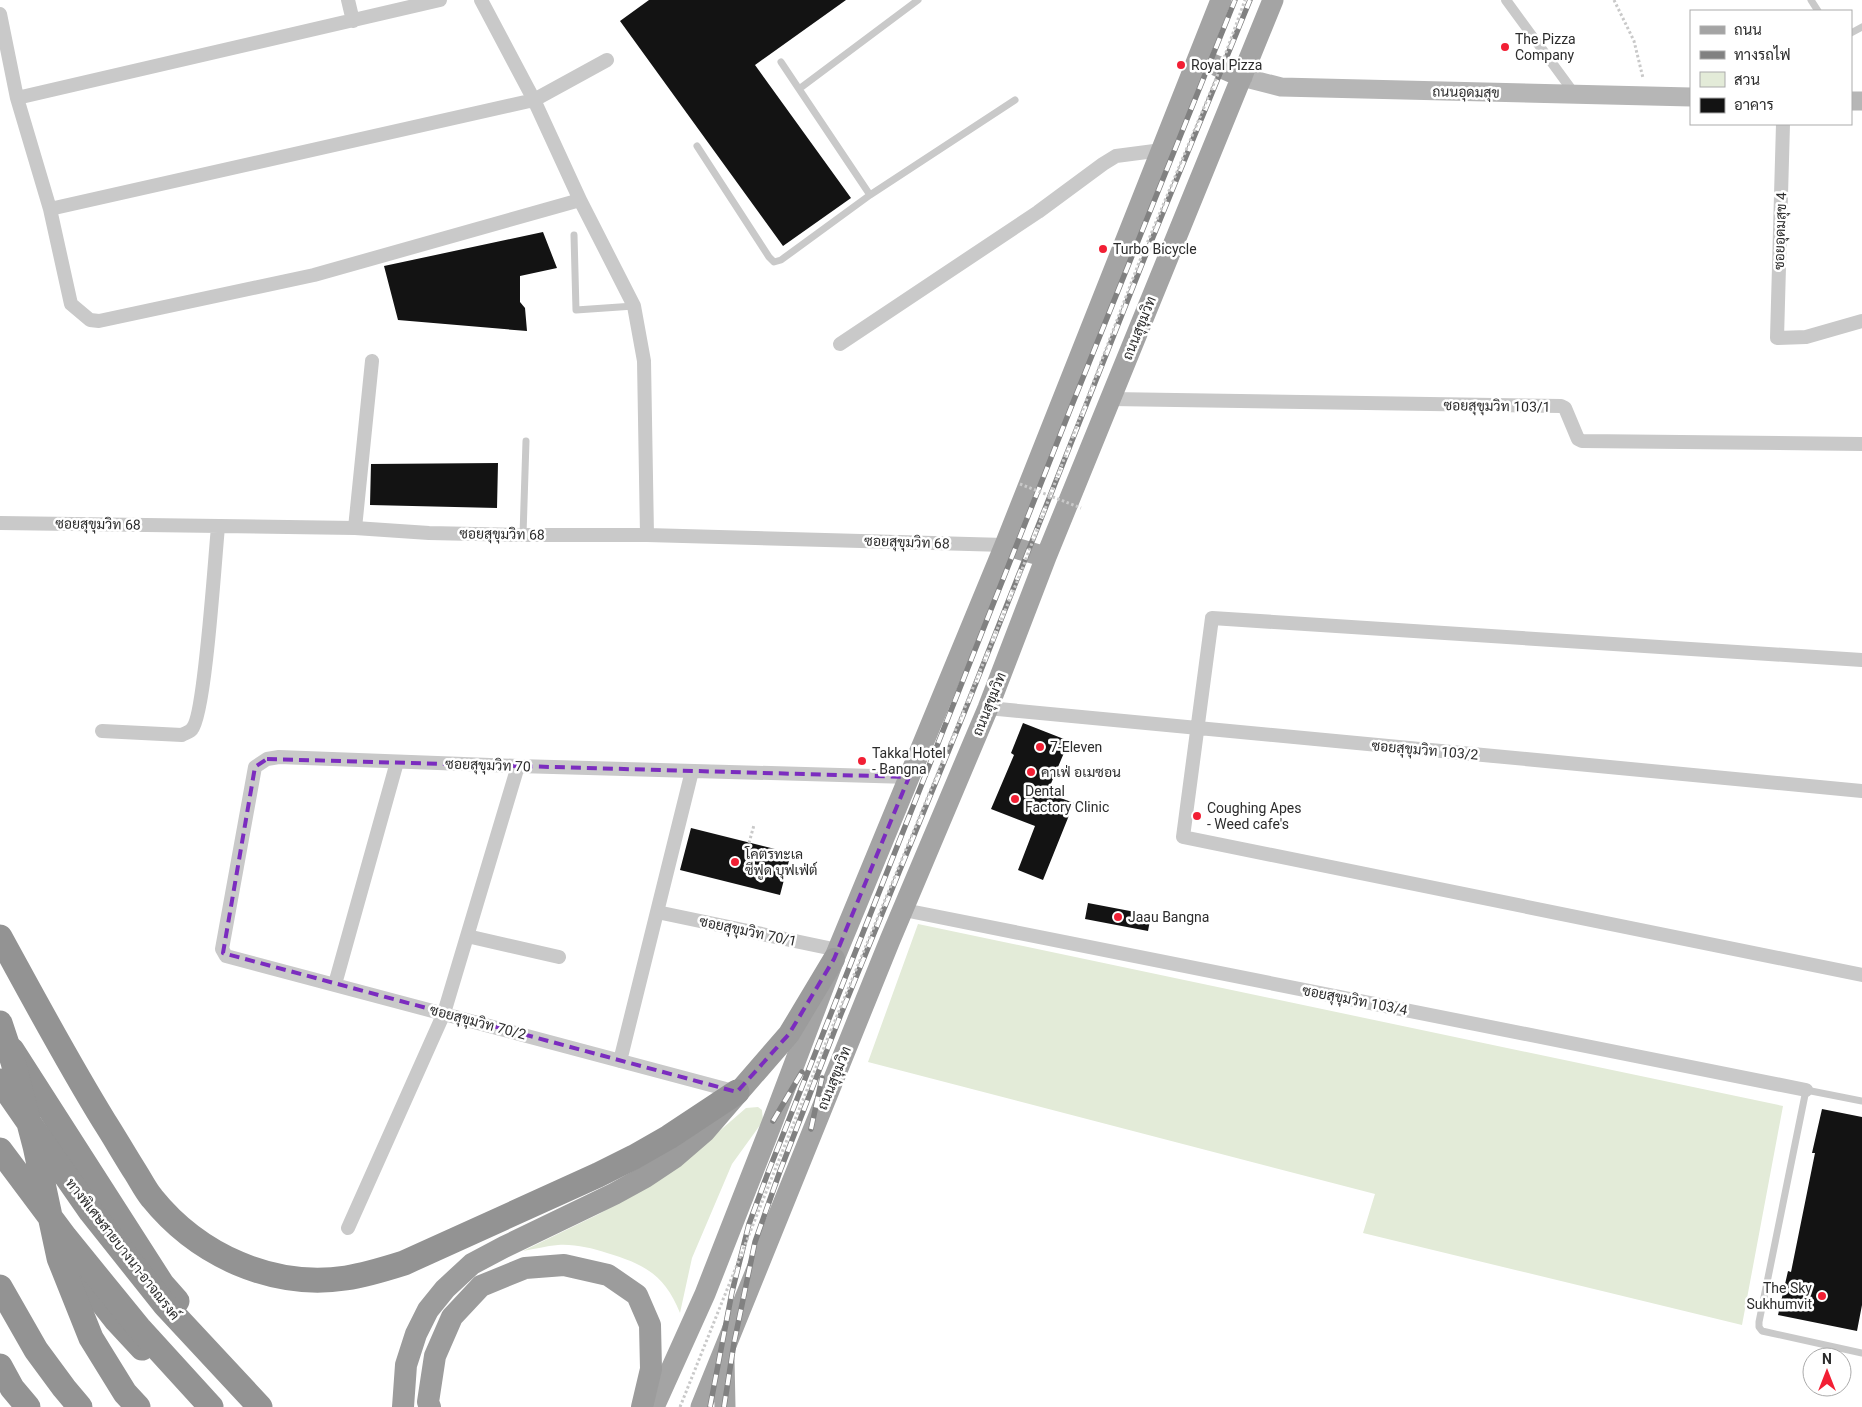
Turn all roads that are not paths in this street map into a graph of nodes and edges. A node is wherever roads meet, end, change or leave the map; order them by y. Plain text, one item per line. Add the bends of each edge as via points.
1 (348, 0) edge
2 (440, 0) edge
3 (481, 0) edge
4 (918, 0) edge
5 (1221, 0) edge
6 (1273, 0) edge
7 (1506, 0) edge
8 (0, 14) edge
9 (353, 21) junction
10 (1199, 58) junction
11 (607, 60) dead end
12 (780, 62) dead end
13 (1242, 77) junction
14 (799, 88) junction
15 (1574, 93) junction
16 (1690, 97) edge
17 (17, 98) junction
18 (534, 100) junction
19 (1015, 100) dead end
20 (1783, 125) edge
21 (697, 146) dead end
22 (1162, 150) junction
23 (870, 195) junction
24 (580, 200) junction
25 (50, 209) junction
26 (574, 234) dead end
27 (634, 306) junction
28 (1862, 321) edge
29 (840, 344) dead end
30 (372, 361) dead end
31 (1111, 399) junction
32 (526, 441) dead end
33 (1862, 444) edge
34 (0, 523) edge
35 (218, 527) junction
36 (355, 528) junction
37 (523, 536) junction
38 (647, 536) junction
39 (1005, 545) junction
40 (1046, 557) junction
41 (1862, 660) edge
42 (988, 708) junction
43 (1198, 728) junction
44 (102, 731) dead end
45 (398, 762) junction
46 (518, 766) junction
47 (692, 771) junction
48 (909, 778) junction
49 (1862, 791) edge
50 (904, 910) junction
51 (657, 912) junction
52 (467, 936) junction
53 (0, 937) edge
54 (222, 949) joint
55 (836, 954) junction
56 (560, 957) dead end
57 (1862, 975) edge
58 (335, 984) junction
59 (444, 1013) junction
60 (0, 1023) edge
61 (0, 1031) edge
62 (620, 1061) junction
63 (0, 1081) edge
64 (1806, 1090) junction
65 (737, 1092) junction
66 (1862, 1101) edge
67 (0, 1150) edge
68 (0, 1170) edge
69 (348, 1228) dead end
70 (0, 1287) edge
71 (724, 1348) junction
72 (1862, 1353) edge
73 (0, 1366) edge
74 (28, 1407) edge
75 (80, 1407) edge
76 (138, 1407) edge
77 (196, 1407) edge
78 (211, 1407) edge
79 (260, 1407) edge
80 (275, 1407) edge
81 (403, 1407) edge
82 (430, 1407) edge
83 (642, 1407) edge
84 (654, 1407) edge
85 (701, 1407) edge
86 (725, 1407) edge

1 - 9 street
2 - 9 street
3 - 18 street
4 - 14 lane
5 - 10 main road
6 - 13 main road, ถนนสุขุมวิท
7 - 15 street
8 - 17 street
9 - 17 street
10 - 13 main road
10 - 22 main road
11 - 18 street
12 - 14 lane
13 - 15 main road, ถนนอุดมสุข via 1281,86
13 - 31 main road, ถนนสุขุมวิท
14 - 23 lane
15 - 16 main road, ถนนอุดมสุข
17 - 25 street
18 - 24 street
18 - 25 street
19 - 23 lane
20 - 28 street, ซอยอุดมสุข 4 via 1777,338 1806,337
21 - 23 lane via 774,262
22 - 29 street via 1116,156 1109,160 1038,212
22 - 39 main road
24 - 25 street via 314,275 100,321 90,320 71,304
24 - 27 street
26 - 27 lane via 576,310
27 - 38 street via 644,361
30 - 36 street
31 - 33 street, ซอยสุขุมวิท 103/1 via 1561,406 1582,442
31 - 40 main road, ถนนสุขุมวิท
32 - 37 lane
34 - 35 street, ซอยสุขุมวิท 68
35 - 36 street, ซอยสุขุมวิท 68
35 - 44 street via 205,669 193,729 182,735
36 - 37 street, ซอยสุขุมวิท 68
37 - 38 street, ซอยสุขุมวิท 68
38 - 39 street, ซอยสุขุมวิท 68
39 - 40 main road
39 - 48 main road
40 - 42 main road, ถนนสุขุมวิท
41 - 43 street via 1212,618
42 - 43 street, ซอยสุขุมวิท 103/2
42 - 50 main road, ถนนสุขุมวิท
43 - 49 street, ซอยสุขุมวิท 103/2
43 - 57 street via 1183,837
45 - 46 street, ซอยสุขุมวิท 70
45 - 54 street, ซอยสุขุมวิท 70 via 279,757 267,759 255,767
45 - 58 street
46 - 47 street, ซอยสุขุมวิท 70
46 - 52 street
47 - 48 street, ซอยสุขุมวิท 70
47 - 51 street
48 - 55 main road
50 - 64 street, ซอยสุขุมวิท 103/4
50 - 71 main road, ถนนสุขุมวิท
51 - 55 street, ซอยสุขุมวิท 70/1
51 - 62 street
52 - 56 street
52 - 59 street
53 - 65 highway via 81,1084 151,1197 176,1225 212,1251 242,1266 290,1278 344,1278 420,1256 634,1157
54 - 58 street, ซอยสุขุมวิท 70/2 via 226,956
55 - 65 highway via 789,1034
55 - 84 main road via 708,1285
58 - 59 street, ซอยสุขุมวิท 70/2
59 - 62 street, ซอยสุขุมวิท 70/2
59 - 69 street
60 - 76 highway, bridge via 32,1137 59,1258 91,1338 125,1393
61 - 80 highway via 162,1284 229,1361
62 - 65 street, ซอยสุขุมวิท 70/2
63 - 79 highway, ทางพิเศษสายบางนา-อาจณรงค์, bridge via 97,1220 165,1305
64 - 66 lane
64 - 72 lane via 1759,1327 1762,1332
65 - 81 highway via 704,1132 675,1157 614,1194 472,1264 445,1288 428,1310 416,1334 406,1365
67 - 78 highway, bridge via 139,1328
68 - 77 highway via 116,1320
70 - 75 highway via 36,1350
71 - 85 main road, ถนนสุขุมวิท
71 - 86 main road
73 - 74 highway
82 - 83 highway via 428,1402 436,1356 452,1317 481,1286 525,1268 564,1265 608,1275 637,1295 650,1325 651,1369

